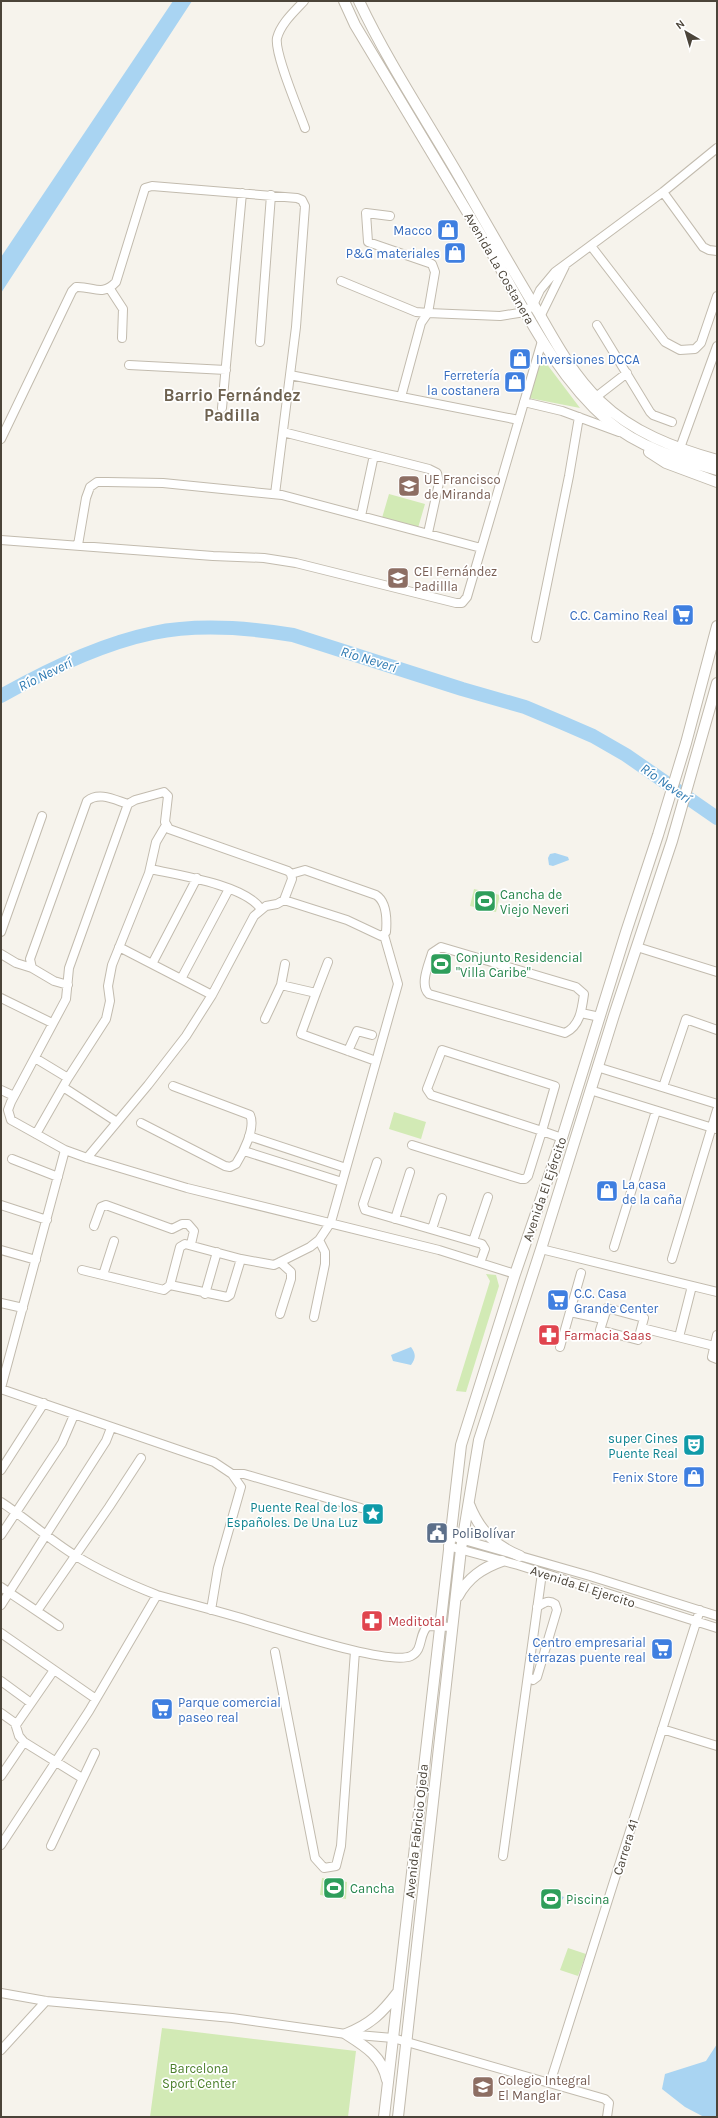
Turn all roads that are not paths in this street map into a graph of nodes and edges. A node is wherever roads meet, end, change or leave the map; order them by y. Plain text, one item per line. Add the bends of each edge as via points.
1 (304, 1) edge
2 (344, 1) edge
3 (359, 1) edge
4 (306, 128) dead end
5 (717, 148) edge
6 (663, 192) junction
7 (242, 193) junction
8 (271, 196) junction
9 (390, 216) dead end
10 (591, 246) junction
11 (717, 251) edge
12 (566, 264) junction
13 (341, 281) dead end
14 (110, 289) junction
15 (717, 296) edge
16 (533, 305) junction
17 (525, 312) junction
18 (428, 314) junction
19 (540, 317) junction
20 (596, 325) dead end
21 (122, 338) dead end
22 (542, 341) junction
23 (260, 342) dead end
24 (717, 346) edge
25 (129, 366) dead end
26 (226, 370) junction
27 (627, 373) junction
28 (290, 375) junction
29 (401, 397) junction
30 (596, 397) junction
31 (524, 402) junction
32 (222, 408) dead end
33 (579, 417) junction
34 (519, 420) junction
35 (672, 422) dead end
36 (283, 432) junction
37 (628, 435) junction
38 (1, 438) edge
39 (680, 448) junction
40 (374, 455) junction
41 (717, 460) edge
42 (717, 470) edge
43 (717, 482) edge
44 (275, 494) junction
45 (361, 516) junction
46 (428, 533) junction
47 (1, 540) edge
48 (78, 545) junction
49 (481, 548) junction
50 (717, 626) edge
51 (536, 638) dead end
52 (714, 647) edge
53 (717, 683) edge
54 (128, 804) junction
55 (42, 816) dead end
56 (166, 825) junction
57 (150, 869) junction
58 (291, 874) junction
59 (197, 878) junction
60 (230, 889) junction
61 (284, 900) junction
62 (261, 909) junction
63 (1, 932) edge
64 (384, 935) junction
65 (119, 947) junction
66 (637, 947) junction
67 (1, 954) edge
68 (328, 962) dead end
69 (152, 964) junction
70 (285, 964) dead end
71 (32, 968) junction
72 (717, 972) edge
73 (181, 979) junction
74 (68, 985) junction
75 (281, 985) junction
76 (316, 993) junction
77 (212, 995) junction
78 (1, 998) edge
79 (581, 1013) junction
80 (600, 1017) junction
81 (265, 1019) dead end
82 (52, 1023) junction
83 (717, 1030) edge
84 (372, 1035) dead end
85 (348, 1051) junction
86 (35, 1058) junction
87 (376, 1061) junction
88 (597, 1067) junction
89 (68, 1078) junction
90 (173, 1086) dead end
91 (63, 1087) junction
92 (663, 1087) junction
93 (1, 1090) edge
94 (590, 1090) junction
95 (14, 1096) junction
96 (717, 1104) edge
97 (717, 1110) edge
98 (656, 1111) junction
99 (10, 1118) junction
100 (1, 1120) edge
101 (117, 1122) junction
102 (141, 1123) dead end
103 (715, 1129) edge
104 (542, 1131) junction
105 (36, 1134) junction
106 (249, 1136) junction
107 (562, 1138) junction
108 (412, 1145) dead end
109 (65, 1150) junction
110 (244, 1150) junction
111 (87, 1158) junction
112 (12, 1159) dead end
113 (377, 1162) dead end
114 (346, 1168) junction
115 (410, 1172) dead end
116 (58, 1177) junction
117 (342, 1182) junction
118 (488, 1197) dead end
119 (442, 1198) dead end
120 (1, 1205) edge
121 (395, 1219) junction
122 (47, 1220) junction
123 (331, 1222) junction
124 (94, 1226) dead end
125 (432, 1229) junction
126 (319, 1240) junction
127 (114, 1241) dead end
128 (473, 1241) junction
129 (191, 1244) junction
130 (614, 1247) dead end
131 (542, 1249) junction
132 (1, 1250) edge
133 (216, 1252) junction
134 (672, 1258) dead end
135 (241, 1259) junction
136 (36, 1260) junction
137 (280, 1262) junction
138 (480, 1263) junction
139 (82, 1270) dead end
140 (581, 1273) dead end
141 (515, 1274) junction
142 (103, 1275) junction
143 (170, 1285) junction
144 (692, 1286) junction
145 (717, 1292) edge
146 (205, 1294) junction
147 (1, 1302) edge
148 (23, 1308) junction
149 (570, 1312) junction
150 (280, 1314) dead end
151 (314, 1317) dead end
152 (604, 1319) junction
153 (642, 1328) junction
154 (717, 1335) edge
155 (679, 1337) junction
156 (714, 1346) junction
157 (560, 1347) dead end
158 (717, 1359) edge
159 (1, 1388) edge
160 (44, 1403) junction
161 (74, 1415) junction
162 (111, 1428) junction
163 (141, 1458) dead end
164 (1, 1470) edge
165 (232, 1474) junction
166 (1, 1502) edge
167 (468, 1504) junction
168 (361, 1508) dead end
169 (16, 1512) junction
170 (452, 1515) junction
171 (466, 1520) junction
172 (46, 1534) junction
173 (1, 1535) edge
174 (449, 1541) junction
175 (462, 1544) junction
176 (75, 1555) junction
177 (520, 1556) junction
178 (502, 1561) junction
179 (542, 1573) junction
180 (1, 1587) edge
181 (8, 1592) junction
182 (157, 1595) junction
183 (456, 1599) junction
184 (1, 1605) edge
185 (537, 1607) junction
186 (211, 1610) junction
187 (700, 1610) junction
188 (37, 1611) junction
189 (717, 1616) edge
190 (697, 1622) junction
191 (59, 1626) dead end
192 (439, 1626) junction
193 (453, 1627) junction
194 (717, 1628) edge
195 (1, 1633) edge
196 (275, 1652) dead end
197 (355, 1652) junction
198 (54, 1670) junction
199 (528, 1676) junction
200 (1, 1682) edge
201 (96, 1699) junction
202 (31, 1703) junction
203 (1, 1713) edge
204 (16, 1725) junction
205 (662, 1729) junction
206 (24, 1742) junction
207 (717, 1746) edge
208 (95, 1753) dead end
209 (56, 1762) junction
210 (1, 1776) edge
211 (82, 1778) junction
212 (1, 1845) edge
213 (51, 1846) dead end
214 (503, 1856) dead end
215 (398, 1992) junction
216 (1, 1993) edge
217 (46, 2001) junction
218 (346, 2034) junction
219 (393, 2038) junction
220 (407, 2041) junction
221 (1, 2050) edge
222 (388, 2083) junction
223 (550, 2083) junction
224 (384, 2117) edge
225 (398, 2117) edge
226 (607, 2117) edge

1 - 4 street via 288,18 277,38 282,65
2 - 17 street, Avenida La Costanera via 362,37
3 - 16 street, Avenida La Costanera via 379,42
5 - 6 street
6 - 10 street
6 - 11 street via 703,247
7 - 8 street
7 - 14 street via 152,186 146,188 116,282
7 - 26 street
8 - 23 street
8 - 28 street via 297,198 302,200 305,206
9 - 18 street via 366,213 368,242 432,264 435,272
10 - 12 street
10 - 15 street via 665,342 680,350 695,350 701,343
12 - 16 street via 555,272 540,290
12 - 19 street
13 - 18 street via 416,312
14 - 21 street via 123,309
14 - 38 street via 76,287 72,292
16 - 17 street
16 - 19 street, Avenida La Costanera
17 - 18 street via 500,316
17 - 22 street, Avenida La Costanera
18 - 29 street via 421,323
19 - 30 street, Avenida La Costanera via 569,364
20 - 27 street
22 - 31 street
22 - 37 street, Avenida La Costanera via 577,390 608,421
24 - 39 street
25 - 26 street
26 - 32 street
27 - 30 street
27 - 35 street via 650,412
28 - 29 street
28 - 36 street
29 - 34 street
30 - 39 street, Avenida La Costanera via 633,426
31 - 33 street
31 - 34 street
33 - 37 street
33 - 51 street
34 - 49 street
36 - 40 street
36 - 44 street
37 - 42 street, Avenida La Costanera via 662,452
37 - 43 street via 666,463
39 - 41 street, Avenida La Costanera
40 - 45 street
40 - 46 street via 429,468 437,473 439,483
44 - 45 street
44 - 48 street via 163,483 97,482 90,487 86,498
45 - 46 street
46 - 49 street
47 - 48 street
48 - 49 street via 264,558 296,563 456,603 462,602 467,596
50 - 52 street
52 - 80 street, Avenida El Ejército
53 - 66 street, Avenida El Ejército via 672,841
54 - 56 street via 138,798 165,793 168,796
54 - 71 street via 99,796 87,801 30,959
54 - 74 street via 72,962
55 - 63 street
56 - 57 street via 156,842
56 - 58 street via 178,833
57 - 59 street
57 - 65 street
58 - 61 street via 292,879
58 - 64 street via 305,870 379,897 384,905 387,924
59 - 60 street
59 - 69 street
60 - 62 street via 252,899
60 - 73 street
61 - 62 street
61 - 64 street
62 - 77 street via 251,920
64 - 87 street via 398,984
65 - 69 street
65 - 89 street via 110,971 110,1001 106,1019
66 - 72 street
66 - 88 street, Avenida El Ejército
67 - 71 street via 16,963
68 - 76 street
69 - 73 street
70 - 75 street
71 - 74 street via 54,981
73 - 77 street
74 - 82 street via 66,1000
75 - 76 street
75 - 81 street
76 - 85 street via 301,1034
77 - 101 street via 186,1036
78 - 82 street
79 - 79 street via 574,1027 565,1033 429,994 425,991 424,984 432,953 440,947 576,987 584,994
79 - 80 street
80 - 107 street, Avenida El Ejército
82 - 86 street
83 - 92 street via 686,1018
84 - 85 street via 357,1031
85 - 87 street
86 - 89 street
86 - 95 street
87 - 114 street
88 - 92 street
88 - 94 street, Avenida El Ejército
89 - 91 street
90 - 106 street via 250,1115
91 - 101 street
91 - 105 street
92 - 96 street
93 - 95 street
94 - 98 street
94 - 131 street, Avenida El Ejército
95 - 99 street via 8,1110
97 - 103 street
98 - 103 street
98 - 130 street
99 - 100 street
99 - 105 street via 14,1123
101 - 111 street
102 - 110 street via 225,1166 236,1164
103 - 134 street
104 - 104 street via 431,1094 427,1088 440,1052 446,1051 555,1086
104 - 107 street
104 - 108 street via 525,1179
105 - 109 street
106 - 110 street
106 - 114 street
107 - 141 street, Avenida El Ejército
109 - 111 street
109 - 116 street
110 - 117 street
111 - 123 street via 187,1188 296,1216
112 - 116 street
113 - 121 street via 363,1208
114 - 117 street
115 - 121 street
116 - 122 street
117 - 123 street
118 - 128 street
119 - 125 street
120 - 122 street
121 - 125 street
122 - 136 street
123 - 126 street
123 - 138 street
124 - 129 street via 101,1207 106,1205 172,1229 188,1224 194,1231
125 - 128 street
126 - 137 street
126 - 151 street via 325,1252 325,1264
127 - 142 street
128 - 138 street via 484,1246
129 - 133 street
129 - 143 street via 180,1247
131 - 144 street
131 - 167 street, Avenida El Ejército via 483,1428
132 - 136 street
133 - 135 street
133 - 146 street
135 - 137 street via 265,1265
135 - 146 street via 230,1295 223,1298
136 - 148 street
137 - 150 street via 291,1272
138 - 141 street
139 - 142 street
140 - 149 street
141 - 170 street, Avenida El Ejército via 465,1429
142 - 143 street via 161,1291
143 - 146 street
144 - 145 street
144 - 155 street
147 - 148 street
148 - 159 street
149 - 152 street
149 - 157 street
152 - 153 street via 607,1308 644,1318
152 - 153 street via 600,1330 638,1340
153 - 155 street
154 - 156 street
155 - 156 street
156 - 158 street via 712,1357
159 - 160 street
160 - 161 street
160 - 164 street
161 - 162 street
161 - 169 street via 62,1443
162 - 165 street via 214,1462
162 - 172 street via 106,1441
163 - 176 street
165 - 168 street via 244,1474
165 - 186 street via 241,1487 221,1553
166 - 169 street
167 - 171 street, Avenida El Ejército
167 - 177 street via 473,1516 488,1536 508,1552
169 - 172 street
169 - 173 street
170 - 171 street via 457,1524 461,1525
170 - 174 street, Avenida El Ejército
171 - 175 street, Avenida El Ejército
172 - 176 street
172 - 181 street
174 - 175 street, Avenida El Ejercito
174 - 192 street, Avenida Fabricio Ojeda
175 - 177 street, Avenida El Ejercito
175 - 178 street, Avenida El Ejercito
175 - 183 street, Avenida Fabricio Ojeda
176 - 182 street via 112,1576
176 - 188 street
177 - 187 street, Avenida El Ejercito
178 - 179 street, Avenida El Ejercito
178 - 183 street via 484,1568 470,1579
179 - 185 street
179 - 190 street, Avenida El Ejercito
180 - 181 street
181 - 184 street
181 - 188 street
182 - 186 street
182 - 201 street
183 - 193 street, Avenida Fabricio Ojeda
185 - 199 street
185 - 199 street via 550,1602 555,1604 557,1610 537,1677 533,1680
186 - 197 street
187 - 189 street, Avenida El Ejercito
187 - 190 street, Carrera 41
188 - 191 street
190 - 194 street, Avenida El Ejercito
190 - 205 street, Carrera 41
192 - 193 street
192 - 197 street via 425,1628 419,1649 410,1657
192 - 215 street, Avenida Fabricio Ojeda
193 - 220 street, Avenida Fabricio Ojeda
195 - 198 street
196 - 197 street via 315,1858 324,1868 336,1866 341,1846
198 - 201 street
198 - 202 street
199 - 214 street
200 - 202 street
201 - 209 street
202 - 204 street
203 - 204 street
204 - 206 street
205 - 207 street
205 - 223 street, Carrera 41
206 - 209 street
206 - 210 street
208 - 211 street
209 - 211 street
209 - 212 street
211 - 213 street
215 - 218 street via 383,2012
215 - 219 street, Avenida Fabricio Ojeda
216 - 217 street
217 - 218 street via 232,2018
217 - 221 street
218 - 219 street
218 - 222 street via 368,2047 376,2056
219 - 220 street
219 - 222 street, Avenida Fabricio Ojeda
220 - 223 street
220 - 225 street, Avenida Fabricio Ojeda
222 - 224 street, Avenida Fabricio Ojeda
223 - 226 street via 605,2099 609,2103

